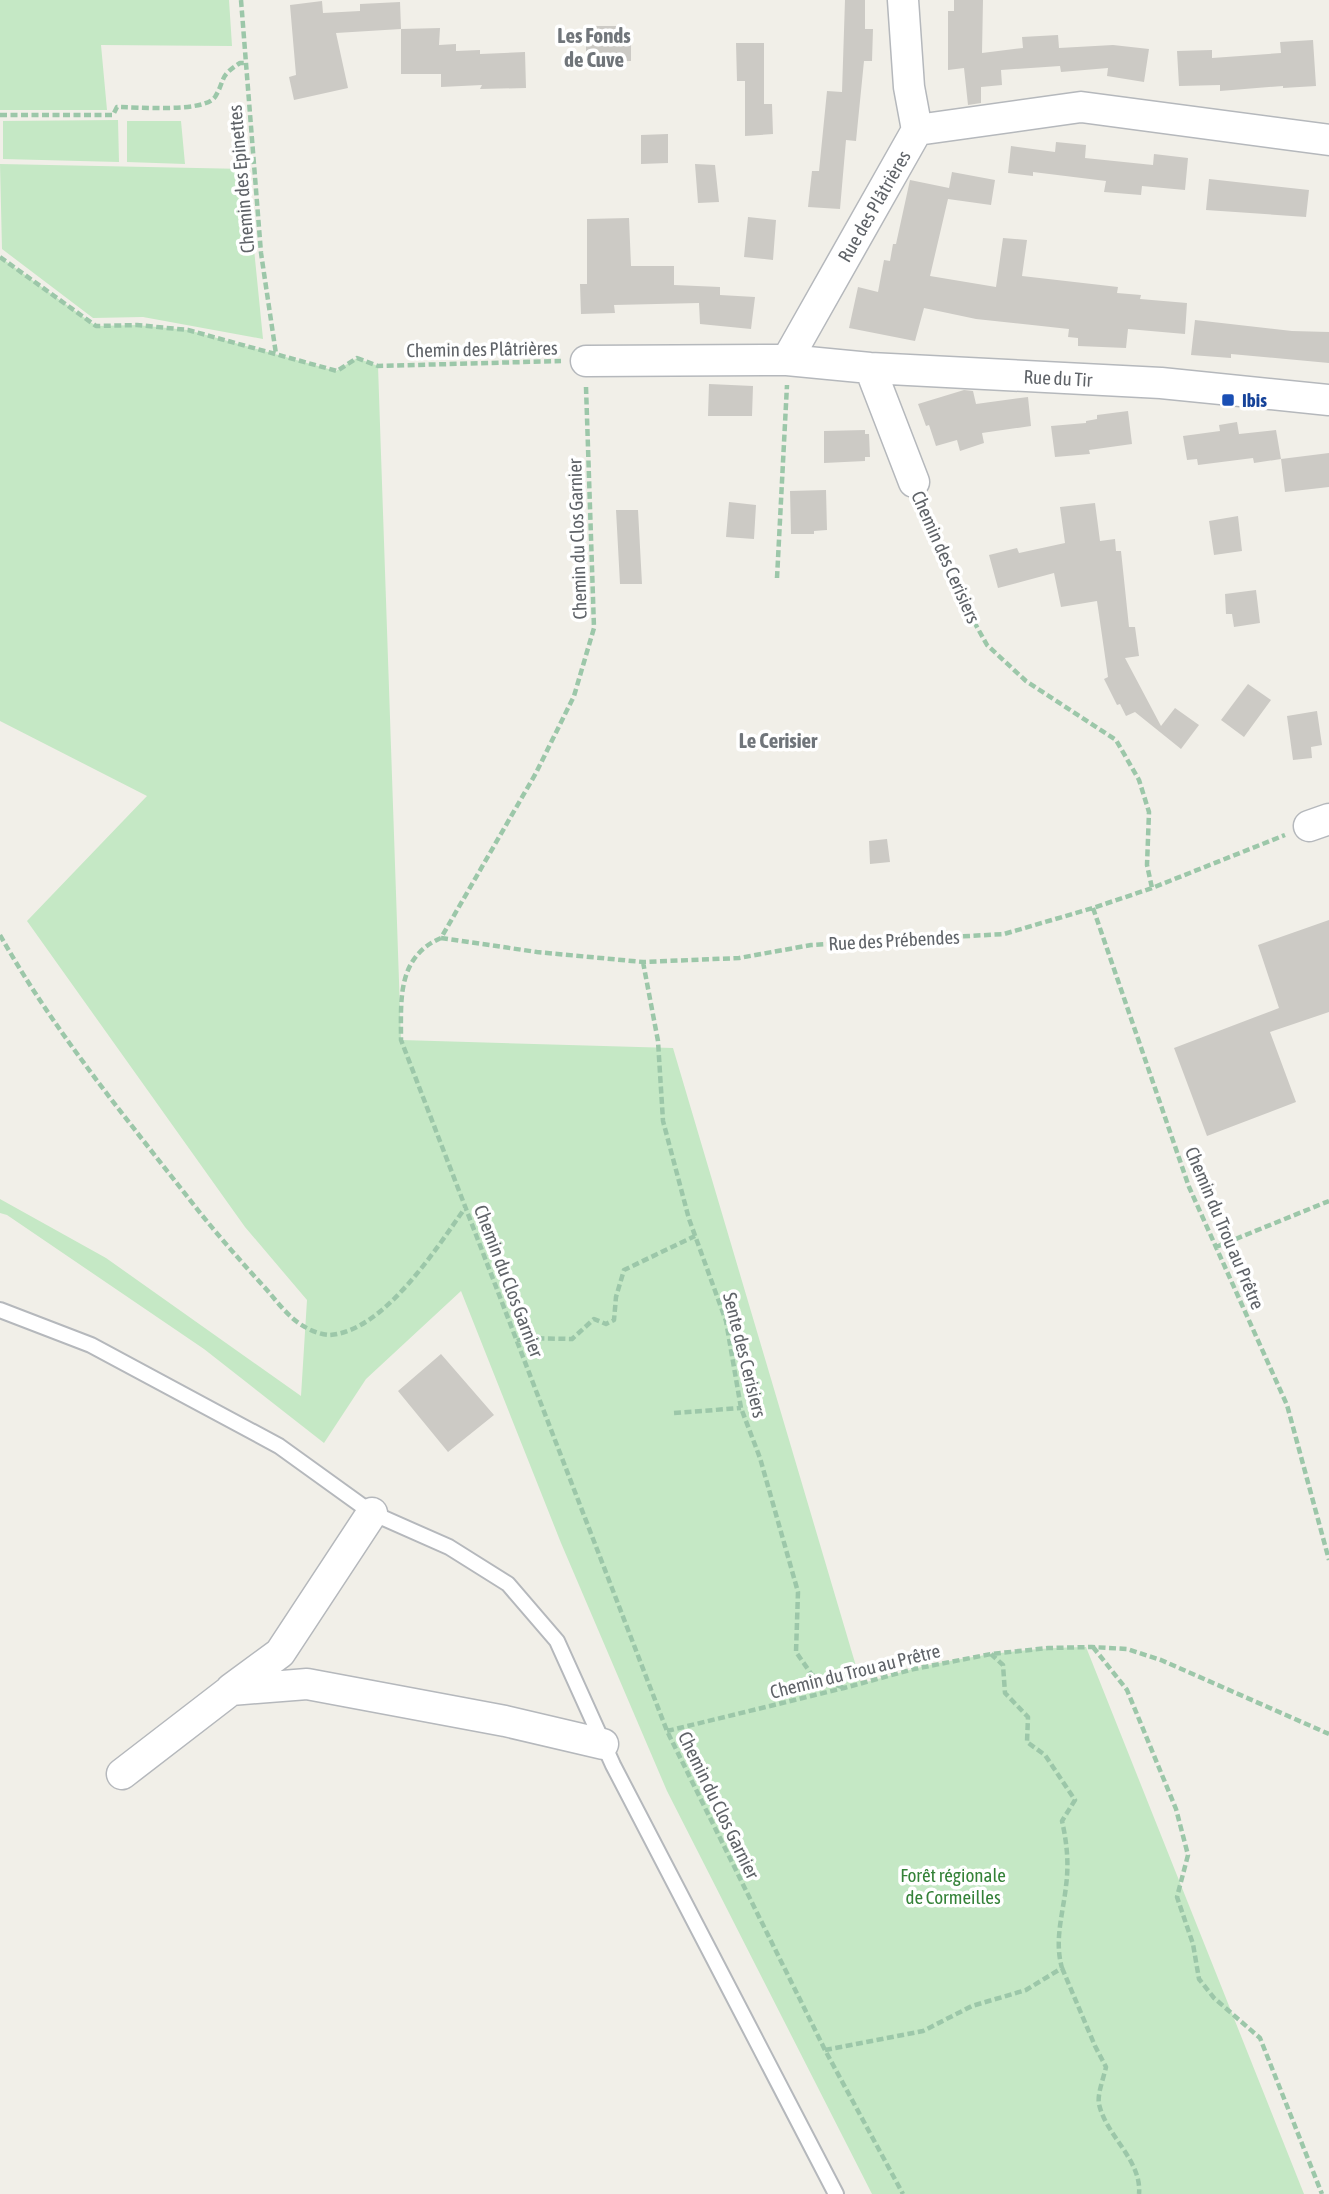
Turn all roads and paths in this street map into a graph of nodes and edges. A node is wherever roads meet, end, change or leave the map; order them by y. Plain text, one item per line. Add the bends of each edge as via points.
1 (241, 0) edge
2 (903, 0) edge
3 (246, 63) junction
4 (0, 115) edge
5 (917, 130) junction
6 (1329, 140) edge
7 (0, 257) edge
8 (276, 354) junction
9 (787, 359) junction
10 (586, 361) junction
11 (870, 368) junction
12 (1329, 400) edge
13 (914, 482) joint
14 (777, 578) dead end
15 (1319, 822) edge
16 (1152, 888) junction
17 (1093, 908) junction
18 (0, 935) edge
19 (441, 938) junction
20 (642, 962) junction
21 (1329, 1201) edge
22 (465, 1207) junction
23 (695, 1236) junction
24 (1216, 1247) junction
25 (0, 1310) edge
26 (517, 1342) junction
27 (741, 1408) junction
28 (674, 1413) dead end
29 (372, 1513) junction
30 (1329, 1560) edge
31 (1093, 1647) junction
32 (991, 1654) junction
33 (844, 1688) junction
34 (231, 1690) junction
35 (667, 1731) junction
36 (1329, 1734) edge
37 (603, 1744) junction
38 (122, 1774) dead end
39 (1062, 1968) junction
40 (825, 2050) junction
41 (836, 2194) edge
42 (903, 2194) edge
43 (1139, 2194) edge
44 (1322, 2194) edge

1 - 3 path, Chemin des Epinettes
2 - 5 street
3 - 4 path via 226,72 214,99 206,104 117,107 113,116
3 - 8 path, Chemin des Epinettes via 261,253
5 - 6 street, Rue des Plâtrières via 1081,107
5 - 9 street, Rue des Plâtrières
7 - 8 path via 96,326 188,330
8 - 10 path, Chemin des Plâtrières via 337,371 357,358 378,366
9 - 10 street
9 - 11 street, Rue du Tir
9 - 14 path
10 - 19 path, Chemin du Clos Garnier via 594,628 569,707
11 - 12 street, Rue du Tir via 1161,383
11 - 13 street, Chemin des Cerisiers
13 - 16 path, Chemin des Cerisiers via 987,645 1026,681 1116,740 1122,750 1139,780 1149,812 1147,865
15 - 16 path, Rue des Prébendes
16 - 17 path, Rue des Prébendes
17 - 20 path, Rue des Prébendes via 1004,934 811,945 739,958
17 - 24 path, Chemin du Trou au Prêtre via 1189,1187
18 - 22 path via 59,1028 133,1128 229,1248 304,1327 327,1335 350,1331 378,1314 438,1246
19 - 20 path, Rue des Prébendes via 537,953
19 - 22 path, Chemin du Clos Garnier via 426,944 410,964 400,991 401,1040
20 - 23 path, Sente des Cerisiers via 658,1041 663,1121
21 - 24 path
22 - 26 path, Chemin du Clos Garnier
23 - 26 path via 624,1270 614,1320 606,1324 594,1319 572,1339 524,1338
23 - 27 path, Sente des Cerisiers via 726,1321
24 - 30 path, Chemin du Trou au Prêtre via 1287,1405
25 - 29 lane via 91,1345 279,1446
26 - 35 path, Chemin du Clos Garnier
27 - 28 path
27 - 33 path, Sente des Cerisiers via 798,1592 796,1652 812,1675
29 - 34 street via 280,1653
29 - 37 lane via 449,1547 508,1584 557,1642
31 - 32 path, Chemin du Trou au Prêtre
31 - 36 path, Chemin du Trou au Prêtre via 1127,1649 1161,1660
31 - 44 path via 1127,1690 1175,1809 1188,1855 1177,1897 1199,1979 1260,2038
32 - 33 path, Chemin du Trou au Prêtre
32 - 39 path via 1003,1665 1005,1693 1028,1717 1027,1742 1045,1755 1075,1800 1062,1821 1068,1849 1057,1951
33 - 35 path, Chemin du Trou au Prêtre
34 - 37 street via 307,1684
34 - 38 street
35 - 40 path, Chemin du Clos Garnier
37 - 41 lane
39 - 40 path via 1026,1990 972,2006 923,2031
39 - 43 path via 1106,2067 1098,2102 1129,2157
40 - 42 path, Chemin du Clos Garnier

